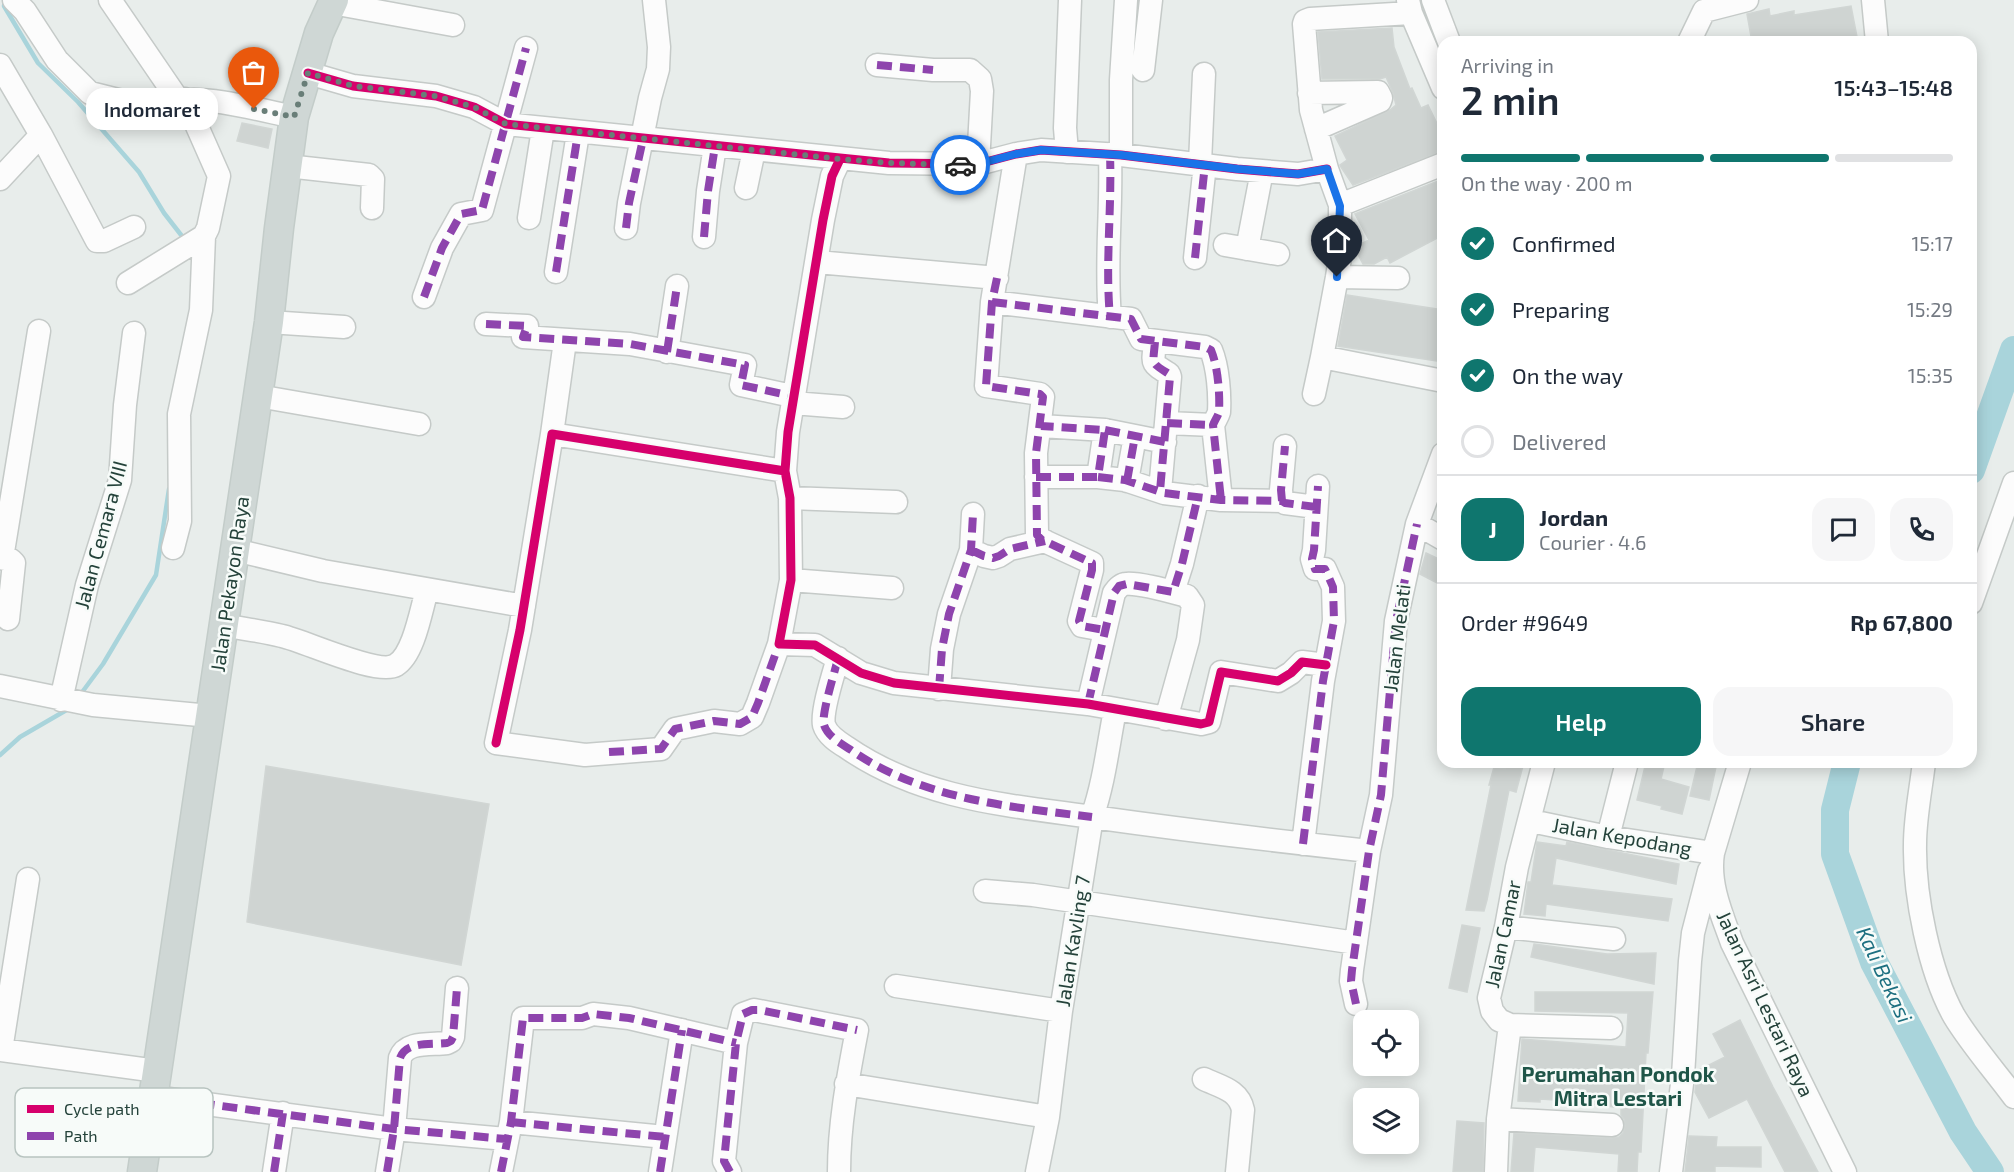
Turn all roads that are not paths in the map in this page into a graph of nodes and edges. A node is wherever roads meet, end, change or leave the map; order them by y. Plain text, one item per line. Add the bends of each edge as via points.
1 (14, 0) edge
2 (110, 0) edge
3 (654, 0) edge
4 (1070, 0) edge
5 (1126, 0) edge
6 (1151, 0) edge
7 (1433, 0) edge
8 (1747, 0) edge
9 (1873, 0) edge
10 (333, 2) edge
11 (1410, 6) edge
12 (453, 25) dead end
13 (1447, 36) edge
14 (1692, 36) edge
15 (1876, 36) edge
16 (526, 48) dead end
17 (0, 65) edge
18 (877, 65) dead end
19 (1437, 68) edge
20 (1143, 70) dead end
21 (308, 73) junction
22 (1204, 74) dead end
23 (1309, 93) junction
24 (182, 100) junction
25 (294, 117) junction
26 (506, 124) junction
27 (543, 129) junction
28 (1316, 129) junction
29 (578, 133) junction
30 (40, 135) junction
31 (643, 140) junction
32 (715, 146) junction
33 (754, 150) junction
34 (1067, 152) junction
35 (1016, 154) junction
36 (1116, 154) junction
37 (840, 159) junction
38 (978, 164) junction
39 (1202, 164) junction
40 (287, 166) junction
41 (1437, 166) edge
42 (1327, 169) junction
43 (1262, 171) junction
44 (0, 179) edge
45 (746, 188) dead end
46 (1340, 206) junction
47 (372, 208) dead end
48 (529, 218) dead end
49 (134, 226) dead end
50 (626, 228) dead end
51 (204, 236) junction
52 (704, 237) dead end
53 (1224, 245) dead end
54 (1247, 249) junction
55 (1278, 254) dead end
56 (1195, 258) dead end
57 (817, 262) junction
58 (556, 272) dead end
59 (1337, 277) junction
60 (997, 278) junction
61 (1398, 278) dead end
62 (128, 283) dead end
63 (677, 285) dead end
64 (424, 297) dead end
65 (993, 302) junction
66 (1110, 317) junction
67 (269, 322) junction
68 (486, 324) dead end
69 (344, 327) dead end
70 (39, 331) dead end
71 (134, 333) dead end
72 (565, 340) junction
73 (1155, 342) junction
74 (667, 352) junction
75 (1322, 357) junction
76 (1437, 380) edge
77 (1314, 394) dead end
78 (258, 396) junction
79 (793, 400) junction
80 (843, 407) dead end
81 (419, 424) dead end
82 (1213, 425) junction
83 (1041, 426) junction
84 (1104, 430) junction
85 (1166, 432) junction
86 (552, 434) junction
87 (1136, 436) junction
88 (1285, 446) dead end
89 (1437, 470) edge
90 (785, 471) junction
91 (1036, 477) junction
92 (1098, 477) junction
93 (1127, 481) junction
94 (2014, 483) edge
95 (1160, 491) junction
96 (1198, 496) junction
97 (790, 498) junction
98 (1221, 500) junction
99 (1282, 501) junction
100 (896, 502) dead end
101 (973, 514) dead end
102 (1417, 524) junction
103 (1437, 535) edge
104 (1045, 541) junction
105 (173, 548) dead end
106 (970, 549) junction
107 (235, 550) junction
108 (1, 558) edge
109 (791, 580) junction
110 (1977, 586) edge
111 (892, 588) dead end
112 (427, 590) junction
113 (1173, 592) junction
114 (524, 606) junction
115 (8, 619) dead end
116 (224, 625) junction
117 (1104, 630) junction
118 (779, 644) junction
119 (838, 658) junction
120 (1326, 665) junction
121 (0, 687) edge
122 (939, 689) junction
123 (63, 700) junction
124 (1088, 704) junction
125 (1115, 710) junction
126 (210, 716) junction
127 (1166, 719) junction
128 (1543, 768) edge
129 (1625, 768) edge
130 (1738, 768) edge
131 (1923, 768) edge
132 (1092, 817) junction
133 (1531, 821) junction
134 (1608, 837) junction
135 (1303, 844) junction
136 (1369, 851) junction
137 (1712, 860) junction
138 (28, 879) dead end
139 (985, 891) dead end
140 (1079, 902) junction
141 (1506, 927) junction
142 (1614, 939) dead end
143 (1356, 943) junction
144 (896, 986) dead end
145 (457, 988) dead end
146 (1356, 1004) dead end
147 (1061, 1011) junction
148 (1510, 1025) junction
149 (1611, 1028) dead end
150 (682, 1030) junction
151 (736, 1043) junction
152 (0, 1052) edge
153 (1204, 1079) dead end
154 (155, 1084) junction
155 (846, 1084) junction
156 (154, 1088) edge
157 (173, 1088) edge
158 (213, 1097) edge
159 (2014, 1097) edge
160 (284, 1113) junction
161 (1048, 1117) junction
162 (1498, 1119) junction
163 (1612, 1125) dead end
164 (394, 1129) junction
165 (509, 1130) junction
166 (665, 1137) junction
167 (144, 1157) edge
168 (142, 1172) edge
169 (274, 1172) edge
170 (387, 1172) edge
171 (501, 1172) edge
172 (660, 1172) edge
173 (730, 1172) edge
174 (839, 1172) edge
175 (1037, 1172) edge
176 (1237, 1172) edge
177 (1496, 1172) edge
178 (1671, 1172) edge
179 (1845, 1172) edge

1 - 24 street via 57,60 90,93 142,106
2 - 24 street
3 - 31 street via 658,69
4 - 34 street
5 - 36 street
6 - 20 street
7 - 13 street
8 - 14 street via 1708,9
9 - 15 street
10 - 12 street
10 - 21 main road, Jalan Pekayon Raya
11 - 19 street
11 - 23 street via 1305,21
16 - 26 street
17 - 30 street
18 - 38 street via 970,70 980,79
21 - 25 main road, Jalan Pekayon Raya
21 - 26 street via 353,86 435,96 474,107
22 - 39 street
23 - 28 street
23 - 28 street via 1378,92 1381,98
24 - 25 street via 213,101
24 - 51 street via 219,176
25 - 40 main road, Jalan Pekayon Raya
26 - 27 street
26 - 64 street via 482,210 460,214
27 - 29 street
27 - 48 street
28 - 42 street
29 - 31 street
29 - 58 street
30 - 44 street
30 - 49 street via 97,241
31 - 32 street
31 - 50 street
32 - 33 street
32 - 52 street
33 - 37 street
33 - 45 street
34 - 35 street via 1041,150
34 - 36 street
35 - 38 street
35 - 60 street
36 - 39 street
36 - 66 street via 1107,284
37 - 38 street
37 - 57 street via 832,176
39 - 43 street
39 - 56 street
40 - 47 street via 369,175 373,179
40 - 67 main road, Jalan Pekayon Raya
41 - 46 street
42 - 43 street via 1298,174
42 - 46 street
43 - 54 street
46 - 59 street
51 - 62 street
51 - 105 street via 201,310 178,414 181,511
53 - 54 street
54 - 55 street
57 - 60 street
57 - 79 street
59 - 61 street
59 - 75 street
60 - 65 street
63 - 74 street
65 - 66 street
65 - 83 street via 986,386 1040,394
66 - 73 street via 1131,319 1141,339
67 - 69 street
67 - 78 main road, Jalan Pekayon Raya
68 - 72 street via 526,326 523,338
70 - 108 street
71 - 123 street, Jalan Cemara VIII via 120,480 87,585
72 - 74 street via 630,344
72 - 86 street
73 - 82 street via 1211,350 1219,414
73 - 85 street via 1154,364 1170,377
74 - 79 street via 745,365 741,386
75 - 76 street
75 - 77 street
78 - 81 street
78 - 107 main road, Jalan Pekayon Raya
79 - 80 street
79 - 90 street
82 - 85 street
82 - 98 street
83 - 84 street
83 - 91 street
84 - 87 street
84 - 92 street
85 - 87 street
85 - 95 street
86 - 90 street
86 - 114 street
87 - 93 street
88 - 99 street
89 - 102 street, Jalan Melati
90 - 97 street
91 - 92 street
91 - 104 street via 1038,535
92 - 93 street
93 - 95 street
94 - 110 street
95 - 96 street
96 - 98 street
96 - 113 street
97 - 100 street
97 - 109 street
98 - 99 street
99 - 120 street via 1317,497 1312,559 1315,569 1325,569 1334,587 1334,621
101 - 106 street
102 - 103 street
102 - 136 street, Jalan Melati via 1396,621 1381,795
104 - 106 street via 1010,549 993,558
104 - 117 street via 1092,563 1079,621 1082,626
106 - 122 street via 949,614
107 - 112 street
107 - 116 main road, Jalan Pekayon Raya
108 - 115 street via 14,563
109 - 111 street
109 - 118 street
112 - 114 street
112 - 116 street via 412,641 403,658 390,667 354,661 283,636
113 - 117 street via 1119,586
113 - 127 street via 1187,596 1193,604 1188,640
114 - 118 street via 496,743 585,756 661,748 675,729 714,721 740,724 752,717
116 - 126 main road, Jalan Pekayon Raya
117 - 124 street
118 - 119 street via 815,645
119 - 122 street via 861,673 894,683
119 - 132 street via 824,725 836,740 861,757 909,782 970,799
120 - 127 street via 1302,662 1278,681 1221,672 1209,722
120 - 135 street
121 - 123 street
122 - 124 street
123 - 126 street
124 - 125 street
125 - 127 street
125 - 132 street, Jalan Kavling 7
126 - 154 main road, Jalan Pekayon Raya
128 - 133 street, Jalan Camar
129 - 134 street
130 - 137 street, Jalan Asri Lestari Raya
131 - 159 street via 1915,879 1926,938 1954,1016
132 - 135 street
132 - 140 street, Jalan Kavling 7
133 - 134 street, Jalan Kepodang
133 - 141 street, Jalan Camar via 1517,867
134 - 137 street, Jalan Kepodang
135 - 136 street
136 - 143 street, Jalan Melati
137 - 178 street via 1693,933 1683,1076
137 - 179 street, Jalan Asri Lestari Raya via 1719,909 1732,943
138 - 152 street
139 - 140 street
140 - 143 street
140 - 147 street, Jalan Kavling 7
141 - 142 street
141 - 148 street, Jalan Camar via 1489,998 1492,1011
143 - 146 street, Jalan Melati via 1351,981
144 - 147 street
145 - 164 street via 451,1041 408,1046 403,1051
147 - 161 street, Jalan Kavling 7
148 - 149 street
148 - 162 street
150 - 151 street
150 - 165 street via 593,1014 582,1018 523,1018
150 - 166 street
151 - 155 street via 743,1014 752,1010 857,1030
151 - 173 street via 724,1161
152 - 154 street
153 - 176 street via 1237,1094 1241,1100
154 - 156 main road, Jalan Pekayon Raya
154 - 157 street
155 - 161 street
155 - 174 street
158 - 160 street
160 - 164 street
160 - 169 street
161 - 175 street, Jalan Kavling 7
162 - 163 street
162 - 177 street
164 - 165 street
164 - 170 street
165 - 166 street
165 - 171 street
166 - 172 street
167 - 168 main road, Jalan Pekayon Raya

